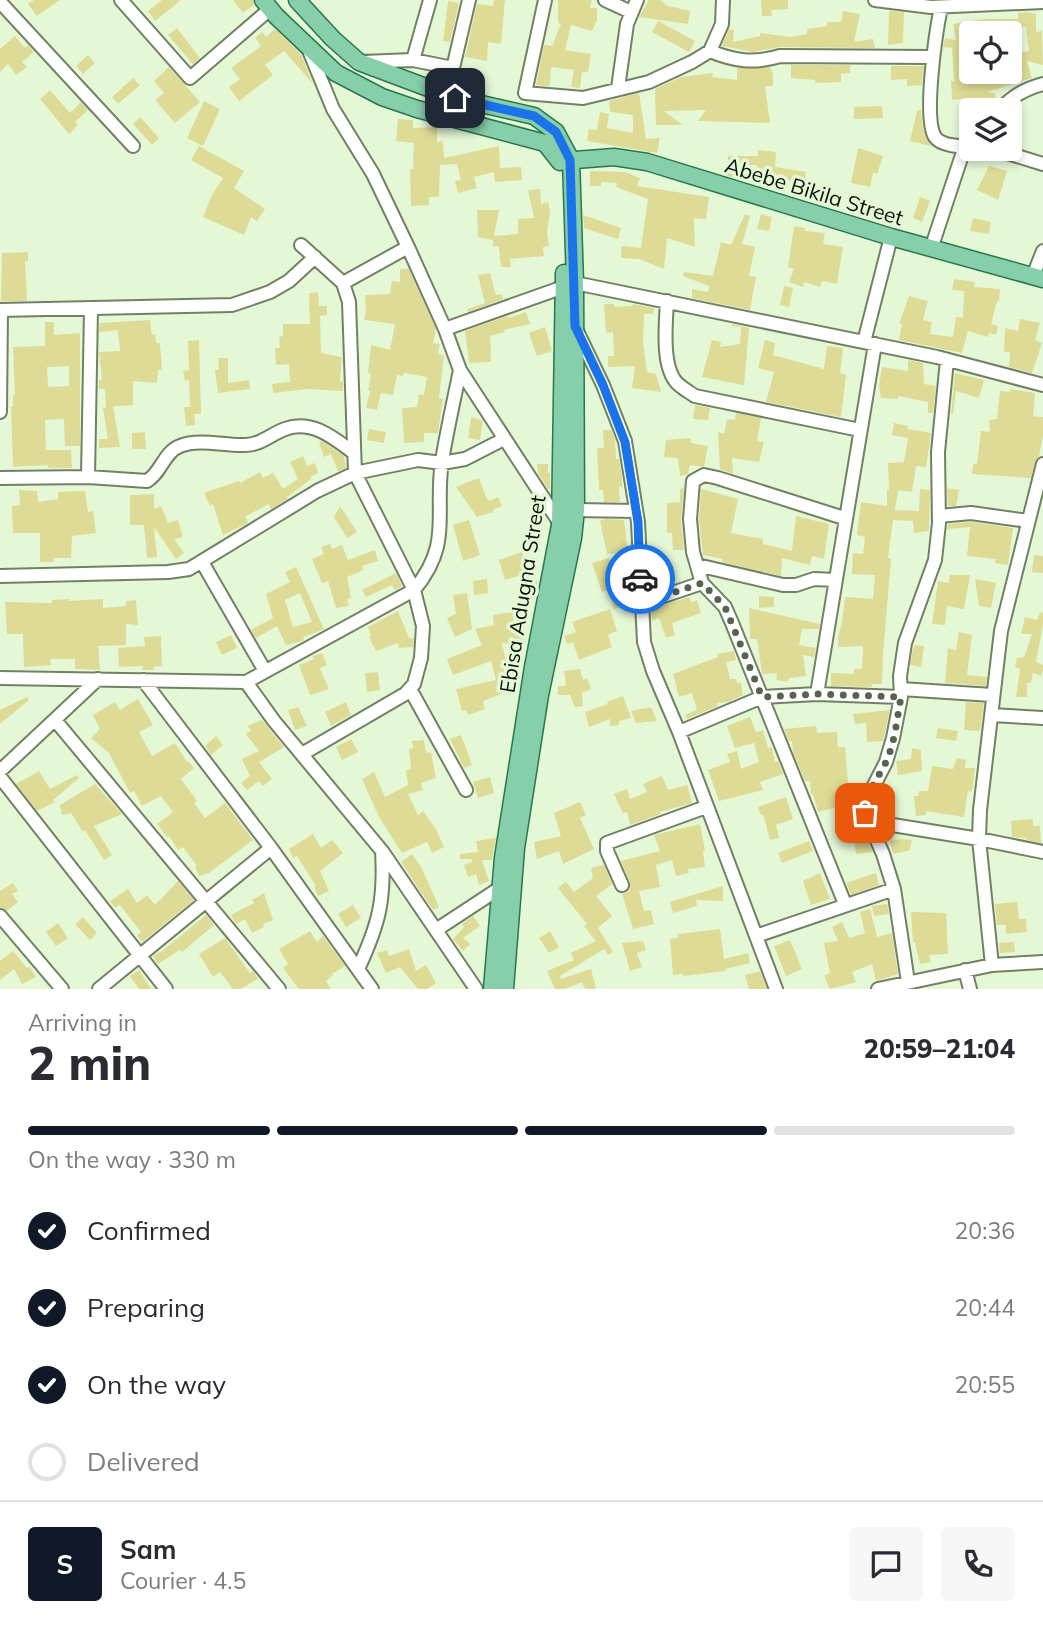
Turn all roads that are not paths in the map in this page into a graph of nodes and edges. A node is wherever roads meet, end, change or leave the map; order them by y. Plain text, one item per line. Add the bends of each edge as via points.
1 (121, 0) edge
2 (297, 0) edge
3 (430, 0) edge
4 (469, 0) edge
5 (545, 0) edge
6 (605, 0) edge
7 (723, 0) edge
8 (875, 0) edge
9 (0, 2) edge
10 (1043, 2) edge
11 (267, 4) edge
12 (634, 6) edge
13 (941, 7) junction
14 (306, 44) junction
15 (710, 51) junction
16 (932, 57) junction
17 (413, 60) junction
18 (359, 62) junction
19 (1043, 84) edge
20 (618, 88) junction
21 (1012, 98) edge
22 (959, 144) edge
23 (133, 146) dead end
24 (1022, 158) edge
25 (565, 161) junction
26 (960, 161) edge
27 (1043, 164) edge
28 (891, 237) junction
29 (302, 245) dead end
30 (408, 247) junction
31 (931, 248) junction
32 (1043, 251) edge
33 (315, 257) junction
34 (1038, 277) edge
35 (343, 284) junction
36 (570, 284) junction
37 (667, 301) junction
38 (91, 309) junction
39 (1, 310) edge
40 (575, 326) junction
41 (445, 329) junction
42 (869, 343) junction
43 (947, 359) junction
44 (460, 370) junction
45 (1043, 385) edge
46 (0, 412) edge
47 (860, 430) junction
48 (504, 439) junction
49 (354, 453) junction
50 (442, 463) junction
51 (1043, 464) edge
52 (355, 474) junction
53 (89, 477) junction
54 (0, 478) edge
55 (1040, 487) edge
56 (576, 510) junction
57 (636, 511) junction
58 (939, 516) junction
59 (844, 518) junction
60 (1028, 522) junction
61 (560, 525) junction
62 (573, 538) junction
63 (202, 562) junction
64 (697, 565) junction
65 (0, 576) edge
66 (835, 580) junction
67 (702, 583) junction
68 (414, 590) junction
69 (640, 604) junction
70 (265, 671) junction
71 (0, 678) edge
72 (98, 679) junction
73 (143, 680) junction
74 (246, 682) junction
75 (410, 689) junction
76 (901, 693) junction
77 (817, 694) junction
78 (992, 695) junction
79 (762, 697) junction
80 (992, 715) junction
81 (1043, 718) edge
82 (55, 720) junction
83 (679, 732) junction
84 (302, 754) junction
85 (0, 771) edge
86 (0, 777) edge
87 (466, 790) dead end
88 (706, 807) junction
89 (868, 821) junction
90 (979, 839) junction
91 (271, 848) junction
92 (382, 851) junction
93 (1043, 852) edge
94 (622, 885) dead end
95 (500, 888) junction
96 (894, 889) junction
97 (205, 902) junction
98 (845, 904) junction
99 (0, 916) edge
100 (436, 930) junction
101 (756, 936) junction
102 (139, 957) junction
103 (1043, 962) edge
104 (992, 965) junction
105 (358, 969) junction
106 (965, 971) junction
107 (908, 982) junction
108 (62, 989) edge
109 (99, 989) edge
110 (166, 989) edge
111 (279, 989) edge
112 (372, 989) edge
113 (476, 989) edge
114 (492, 989) edge
115 (505, 989) edge
116 (776, 989) edge
117 (878, 989) edge
118 (970, 989) edge

1 - 11 street via 190,78
2 - 18 main road
3 - 17 street
4 - 17 street via 453,68
5 - 20 street via 524,93 583,98
6 - 12 street
7 - 15 street via 722,24
8 - 13 street
9 - 23 street
10 - 13 street
11 - 14 main road
12 - 20 street
13 - 16 street
14 - 25 main road via 336,73 382,97 545,144
14 - 30 street via 333,109 373,174
15 - 16 street via 750,61 780,55
15 - 20 street via 649,82
16 - 22 street via 935,137
17 - 18 street
18 - 25 main road via 455,98 534,116 556,132
19 - 21 street
24 - 27 street
25 - 28 main road, Abebe Bikila Street via 614,157 647,162
25 - 36 main road, Ebisa Adugna Street
25 - 36 main road, Ebisa Adugna Street via 570,183
26 - 31 street
28 - 31 main road, Abebe Bikila Street
28 - 42 street
29 - 33 street
30 - 35 street
30 - 41 street
31 - 34 main road, Abebe Bikila Street
32 - 34 street
33 - 35 street
33 - 38 street via 279,286 232,305
35 - 49 street via 349,302
36 - 37 street
36 - 40 main road, Ebisa Adugna Street
36 - 41 street
36 - 61 main road, Ebisa Adugna Street
37 - 42 street
37 - 47 street via 665,339 670,370 676,382 695,397
38 - 39 street
38 - 53 street
39 - 46 street
40 - 56 main road, Ebisa Adugna Street
40 - 57 street via 625,442
41 - 44 street
42 - 43 street
42 - 47 street
43 - 45 street
43 - 58 street via 938,452
44 - 48 street
44 - 50 street
47 - 59 street
48 - 50 street via 464,459
48 - 61 street
49 - 52 street
49 - 53 street via 320,429 301,426 286,428 260,443 192,442 177,447 147,481
50 - 52 street via 418,460
50 - 68 street via 439,545 427,574
51 - 55 street
52 - 63 street via 317,491
52 - 68 street
53 - 54 street
55 - 60 street
56 - 57 street
56 - 62 main road, Ebisa Adugna Street
57 - 69 street
58 - 60 street via 971,513
58 - 76 street via 935,560 905,643
59 - 64 street via 718,478 699,477 693,481 690,519
59 - 66 street
60 - 78 street via 1001,631
61 - 62 street
61 - 95 main road, Ebisa Adugna Street via 519,749
62 - 115 main road, Ebisa Adugna Street via 540,695 516,848
63 - 65 street via 168,572
63 - 70 street
64 - 66 street via 783,585
64 - 67 street
66 - 77 street
67 - 69 street
67 - 79 street via 725,607
68 - 70 street
68 - 75 street via 423,626 421,658
69 - 83 street via 644,642
70 - 74 street
71 - 72 street
72 - 73 street
72 - 82 street
73 - 74 street
73 - 91 street
74 - 84 street
75 - 84 street
75 - 87 street
76 - 77 street
76 - 78 street
76 - 89 street via 886,762 864,804
77 - 79 street
78 - 80 street
79 - 83 street
79 - 98 street
80 - 81 street
80 - 90 street
82 - 85 street
82 - 97 street
83 - 88 street
84 - 92 street
86 - 102 street
88 - 94 street via 607,843
88 - 101 street
89 - 90 street
89 - 96 street
90 - 93 street
90 - 104 street
91 - 97 street
91 - 105 street
92 - 100 street
92 - 105 street via 384,886 378,922
95 - 100 street
95 - 114 main road, Ebisa Adugna Street
96 - 98 street
96 - 107 street
97 - 102 street
97 - 111 street
98 - 101 street
99 - 108 street
100 - 113 street
101 - 116 street
102 - 109 street
102 - 110 street
103 - 104 street
104 - 106 street
105 - 112 street
106 - 107 street
106 - 118 street
107 - 117 street

